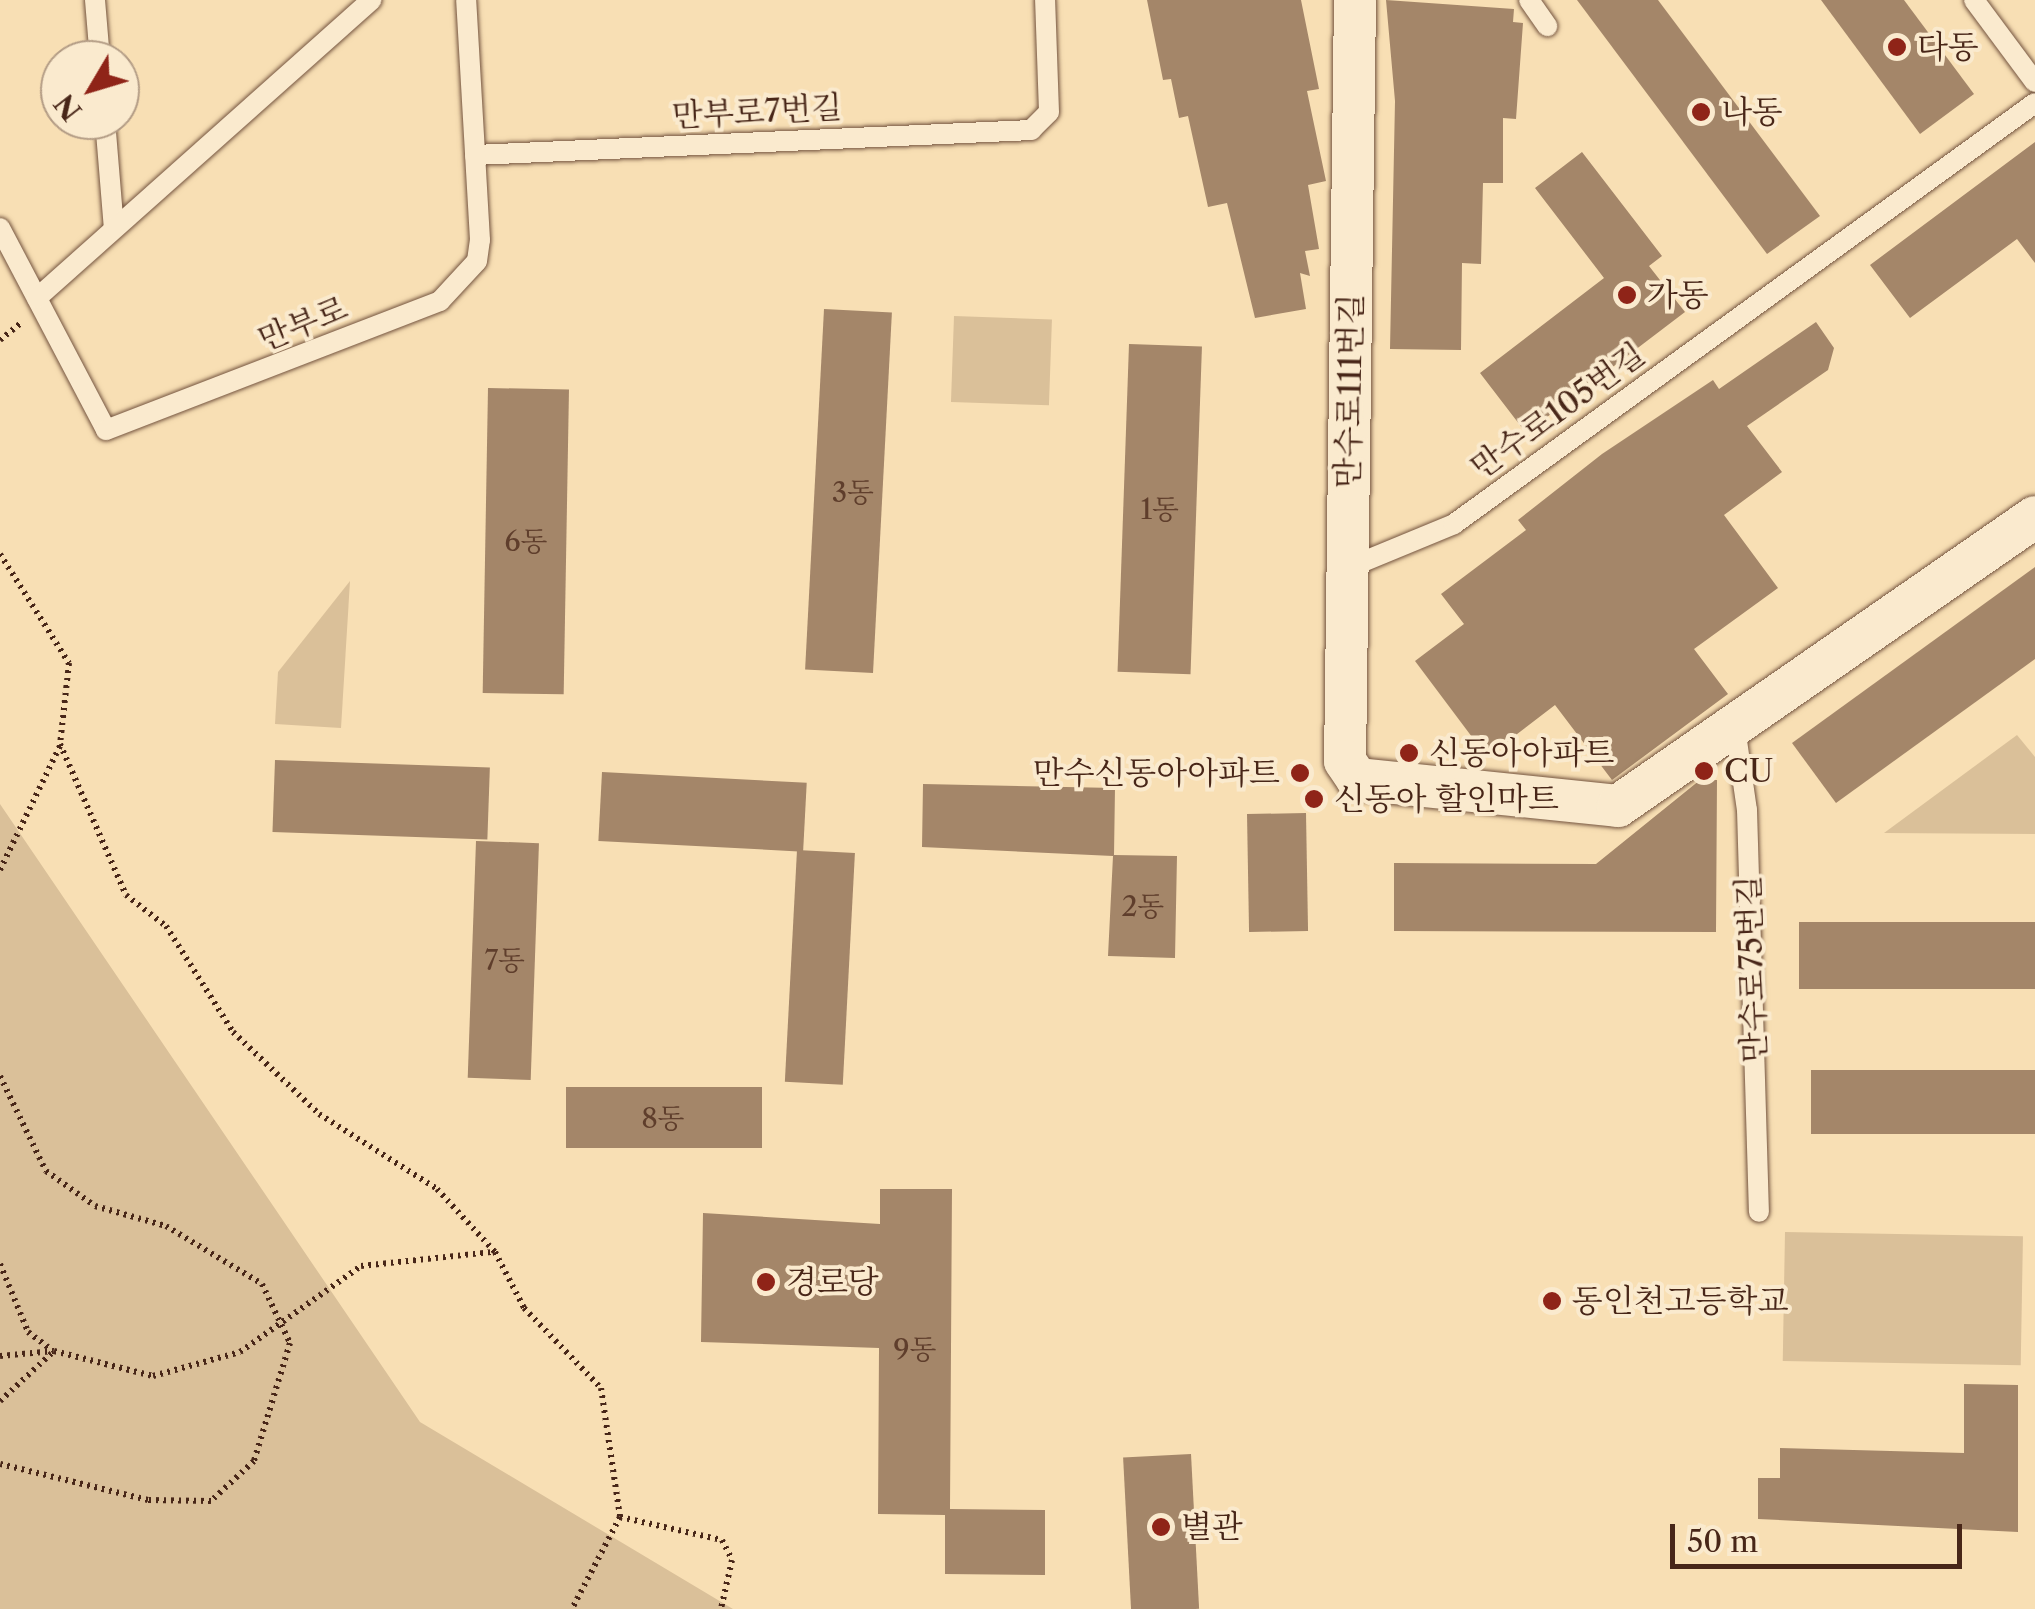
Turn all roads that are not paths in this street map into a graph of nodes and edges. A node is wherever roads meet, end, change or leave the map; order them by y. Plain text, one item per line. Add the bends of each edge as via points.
1 (95, 0) edge
2 (371, 0) edge
3 (466, 0) edge
4 (1045, 0) edge
5 (1356, 0) edge
6 (1529, 0) edge
7 (1974, 0) edge
8 (1547, 26) dead end
9 (98, 40) edge
10 (2035, 82) edge
11 (2035, 103) edge
12 (107, 140) edge
13 (475, 155) junction
14 (0, 228) edge
15 (114, 229) junction
16 (37, 298) junction
17 (2035, 517) edge
18 (1348, 568) junction
19 (1735, 728) junction
20 (1759, 1212) dead end

1 - 9 lane
2 - 15 lane
3 - 13 lane, 만부로
4 - 13 lane, 만부로7번길 via 1049,112 1042,126
5 - 18 street, 만수로111번길
6 - 8 lane
7 - 10 lane
11 - 18 lane, 만수로105번길 via 1454,524
12 - 15 lane
13 - 16 lane, 만부로 via 477,262 440,301 122,430 106,430
14 - 16 lane, 만부로
15 - 16 lane
17 - 19 street
18 - 19 street, 만수로111번길 via 1345,762 1357,778 1618,806
19 - 20 lane, 만수로75번길 via 1747,810

